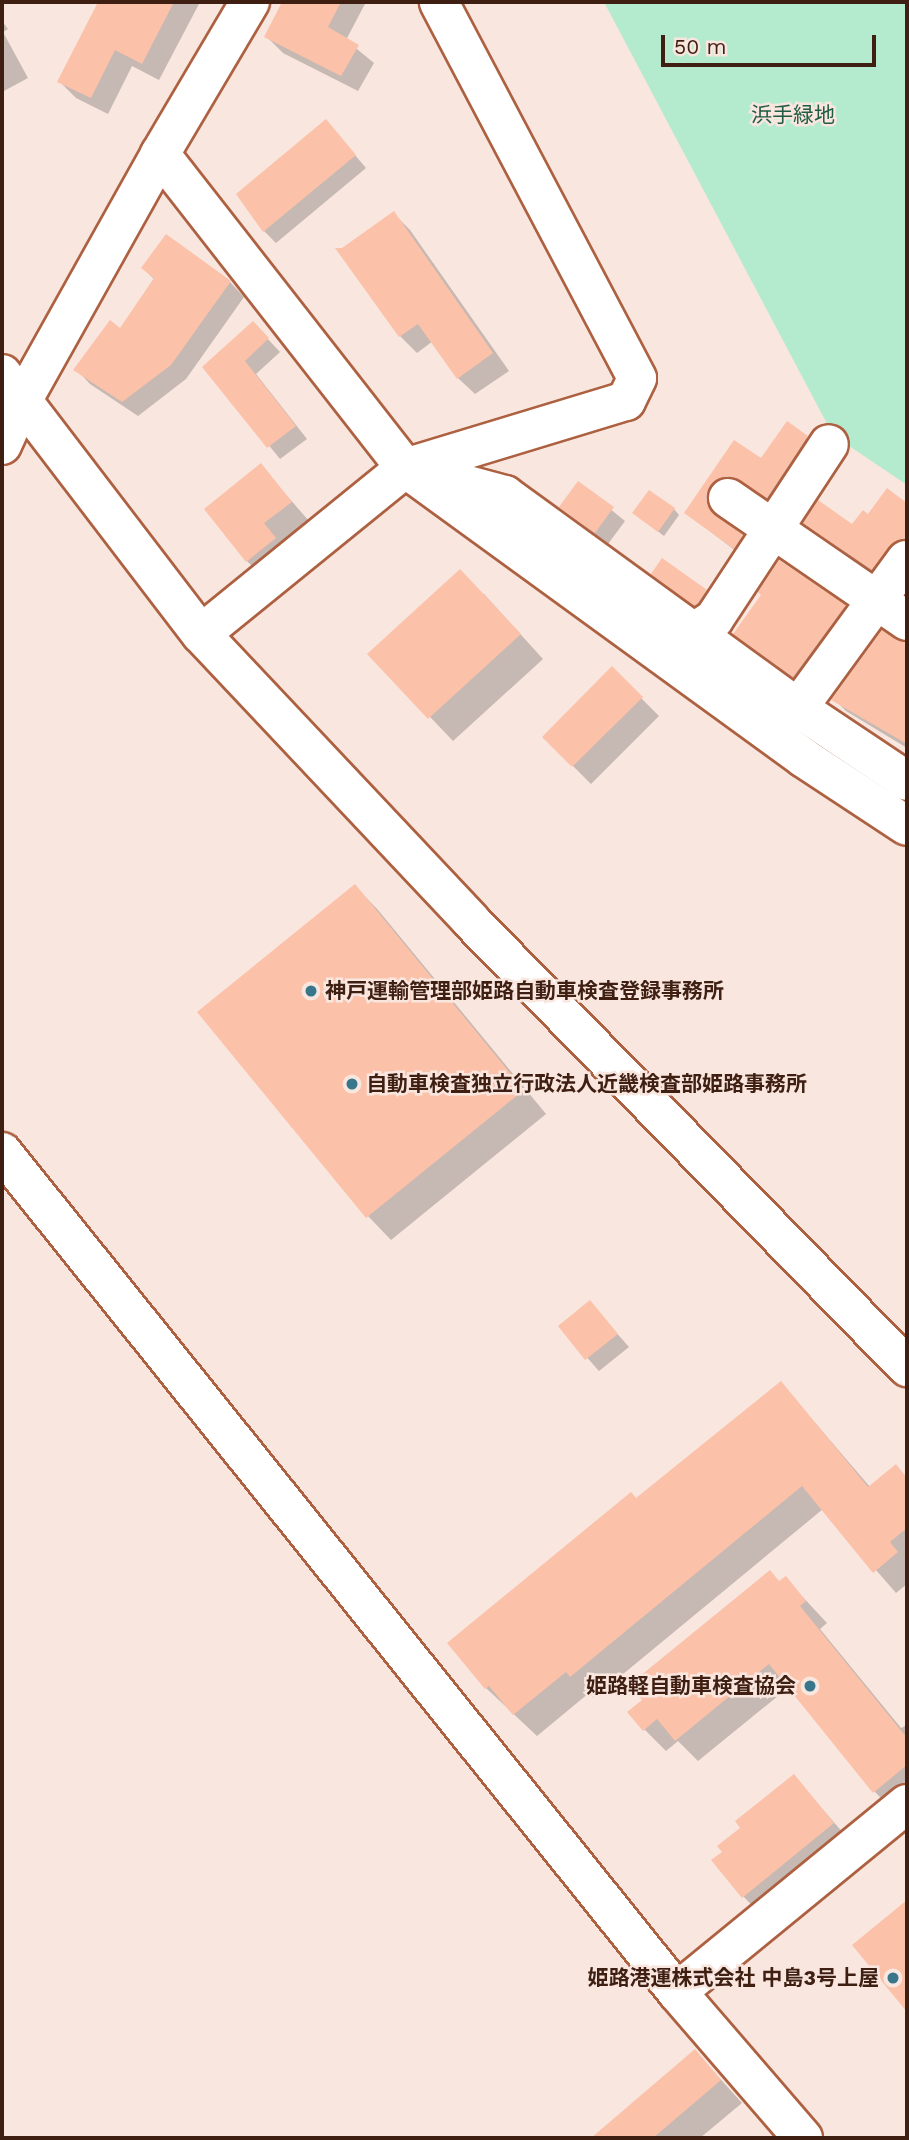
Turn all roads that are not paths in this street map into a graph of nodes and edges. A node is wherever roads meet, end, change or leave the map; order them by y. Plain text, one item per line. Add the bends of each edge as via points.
1 (250, 2) edge
2 (439, 2) edge
3 (160, 154) junction
4 (11, 388) edge
5 (829, 444) dead end
6 (2, 445) edge
7 (405, 468) junction
8 (728, 498) dead end
9 (772, 529) junction
10 (906, 560) edge
11 (892, 611) edge
12 (692, 633) junction
13 (201, 634) junction
14 (798, 708) junction
15 (907, 781) edge
16 (907, 827) edge
17 (2, 1152) edge
18 (907, 1367) edge
19 (907, 1804) edge
20 (677, 1992) junction
21 (803, 2138) edge

1 - 3 street
2 - 7 street via 636,378 626,401
3 - 4 street
3 - 7 street
4 - 6 street
4 - 13 street
5 - 9 street
7 - 12 street via 505,495
7 - 13 street
7 - 16 street via 804,758
8 - 9 street
9 - 11 street
9 - 12 street via 713,619
10 - 11 street
11 - 14 street
12 - 14 street
13 - 18 street via 471,921
14 - 15 street
17 - 20 street
19 - 20 street
20 - 21 street

